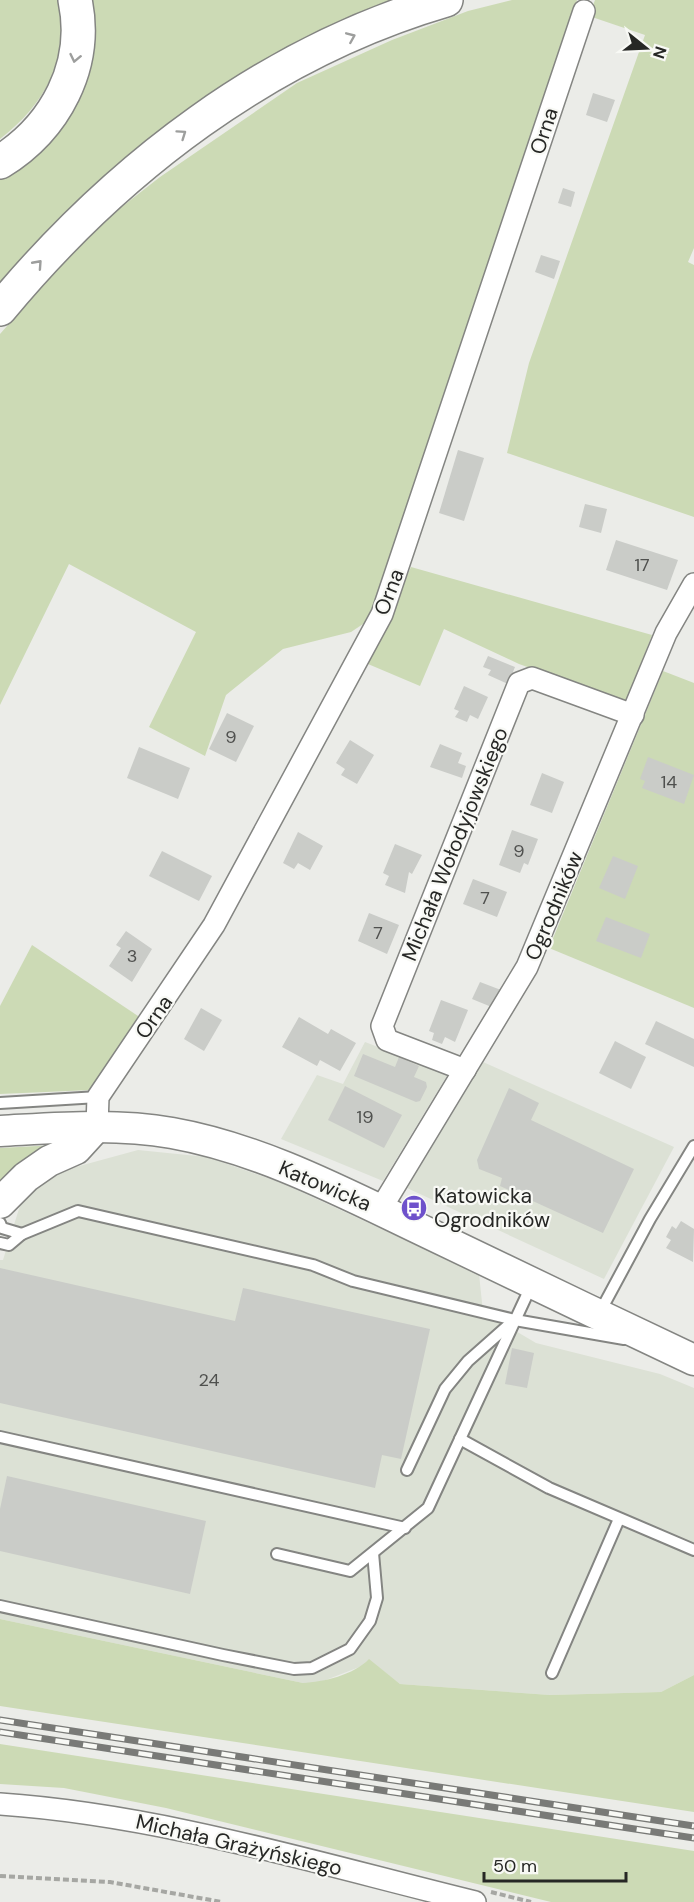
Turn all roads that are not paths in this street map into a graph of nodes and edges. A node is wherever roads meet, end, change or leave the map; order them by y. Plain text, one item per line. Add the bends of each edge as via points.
1 (75, 0) edge
2 (446, 0) edge
3 (584, 11) dead end
4 (0, 162) edge
5 (0, 309) edge
6 (694, 584) edge
7 (633, 715) junction
8 (465, 1070) junction
9 (0, 1103) edge
10 (97, 1111) junction
11 (0, 1131) edge
12 (694, 1146) edge
13 (0, 1203) edge
14 (380, 1210) junction
15 (0, 1223) edge
16 (22, 1234) junction
17 (0, 1243) edge
18 (532, 1283) junction
19 (598, 1315) junction
20 (515, 1320) junction
21 (681, 1354) edge
22 (0, 1437) edge
23 (460, 1440) junction
24 (406, 1470) dead end
25 (619, 1519) junction
26 (405, 1528) junction
27 (694, 1550) edge
28 (373, 1553) junction
29 (277, 1554) dead end
30 (0, 1606) edge
31 (552, 1673) dead end
32 (0, 1804) edge
33 (475, 1902) edge

1 -> 4 highway via 78,41 66,89 43,129
5 -> 2 highway via 39,262 102,198 159,150 237,96 329,46 412,10
3 - 10 street, Orna via 382,614 214,926
6 - 7 street, Ogrodników via 666,633
7 - 8 street, Ogrodników via 540,941
7 - 8 street, Michała Wołodyjowskiego via 532,678 519,683 382,1026 387,1040
8 - 14 street, Ogrodników
9 - 10 lane
10 - 11 street, Katowicka
10 - 13 street via 76,1149 26,1177
10 - 14 street, Katowicka via 134,1128 200,1138 286,1168
12 - 19 lane
14 - 18 street, Katowicka
15 - 16 lane via 2,1228
16 - 17 lane via 9,1245
16 - 20 lane via 78,1211 313,1265 352,1281
18 - 19 street, Katowicka
18 - 20 lane
19 - 21 street, Katowicka
20 - 21 lane
20 - 23 lane
20 - 24 lane via 468,1361 445,1389
22 - 26 lane
23 - 25 lane via 549,1488
23 - 26 lane via 428,1508
25 - 27 lane
25 - 31 lane
26 - 28 lane
28 - 29 lane via 350,1570
28 - 30 lane via 377,1598 370,1621 350,1648 312,1668 294,1669
32 - 33 street, Michała Grażyńskiego via 123,1818

